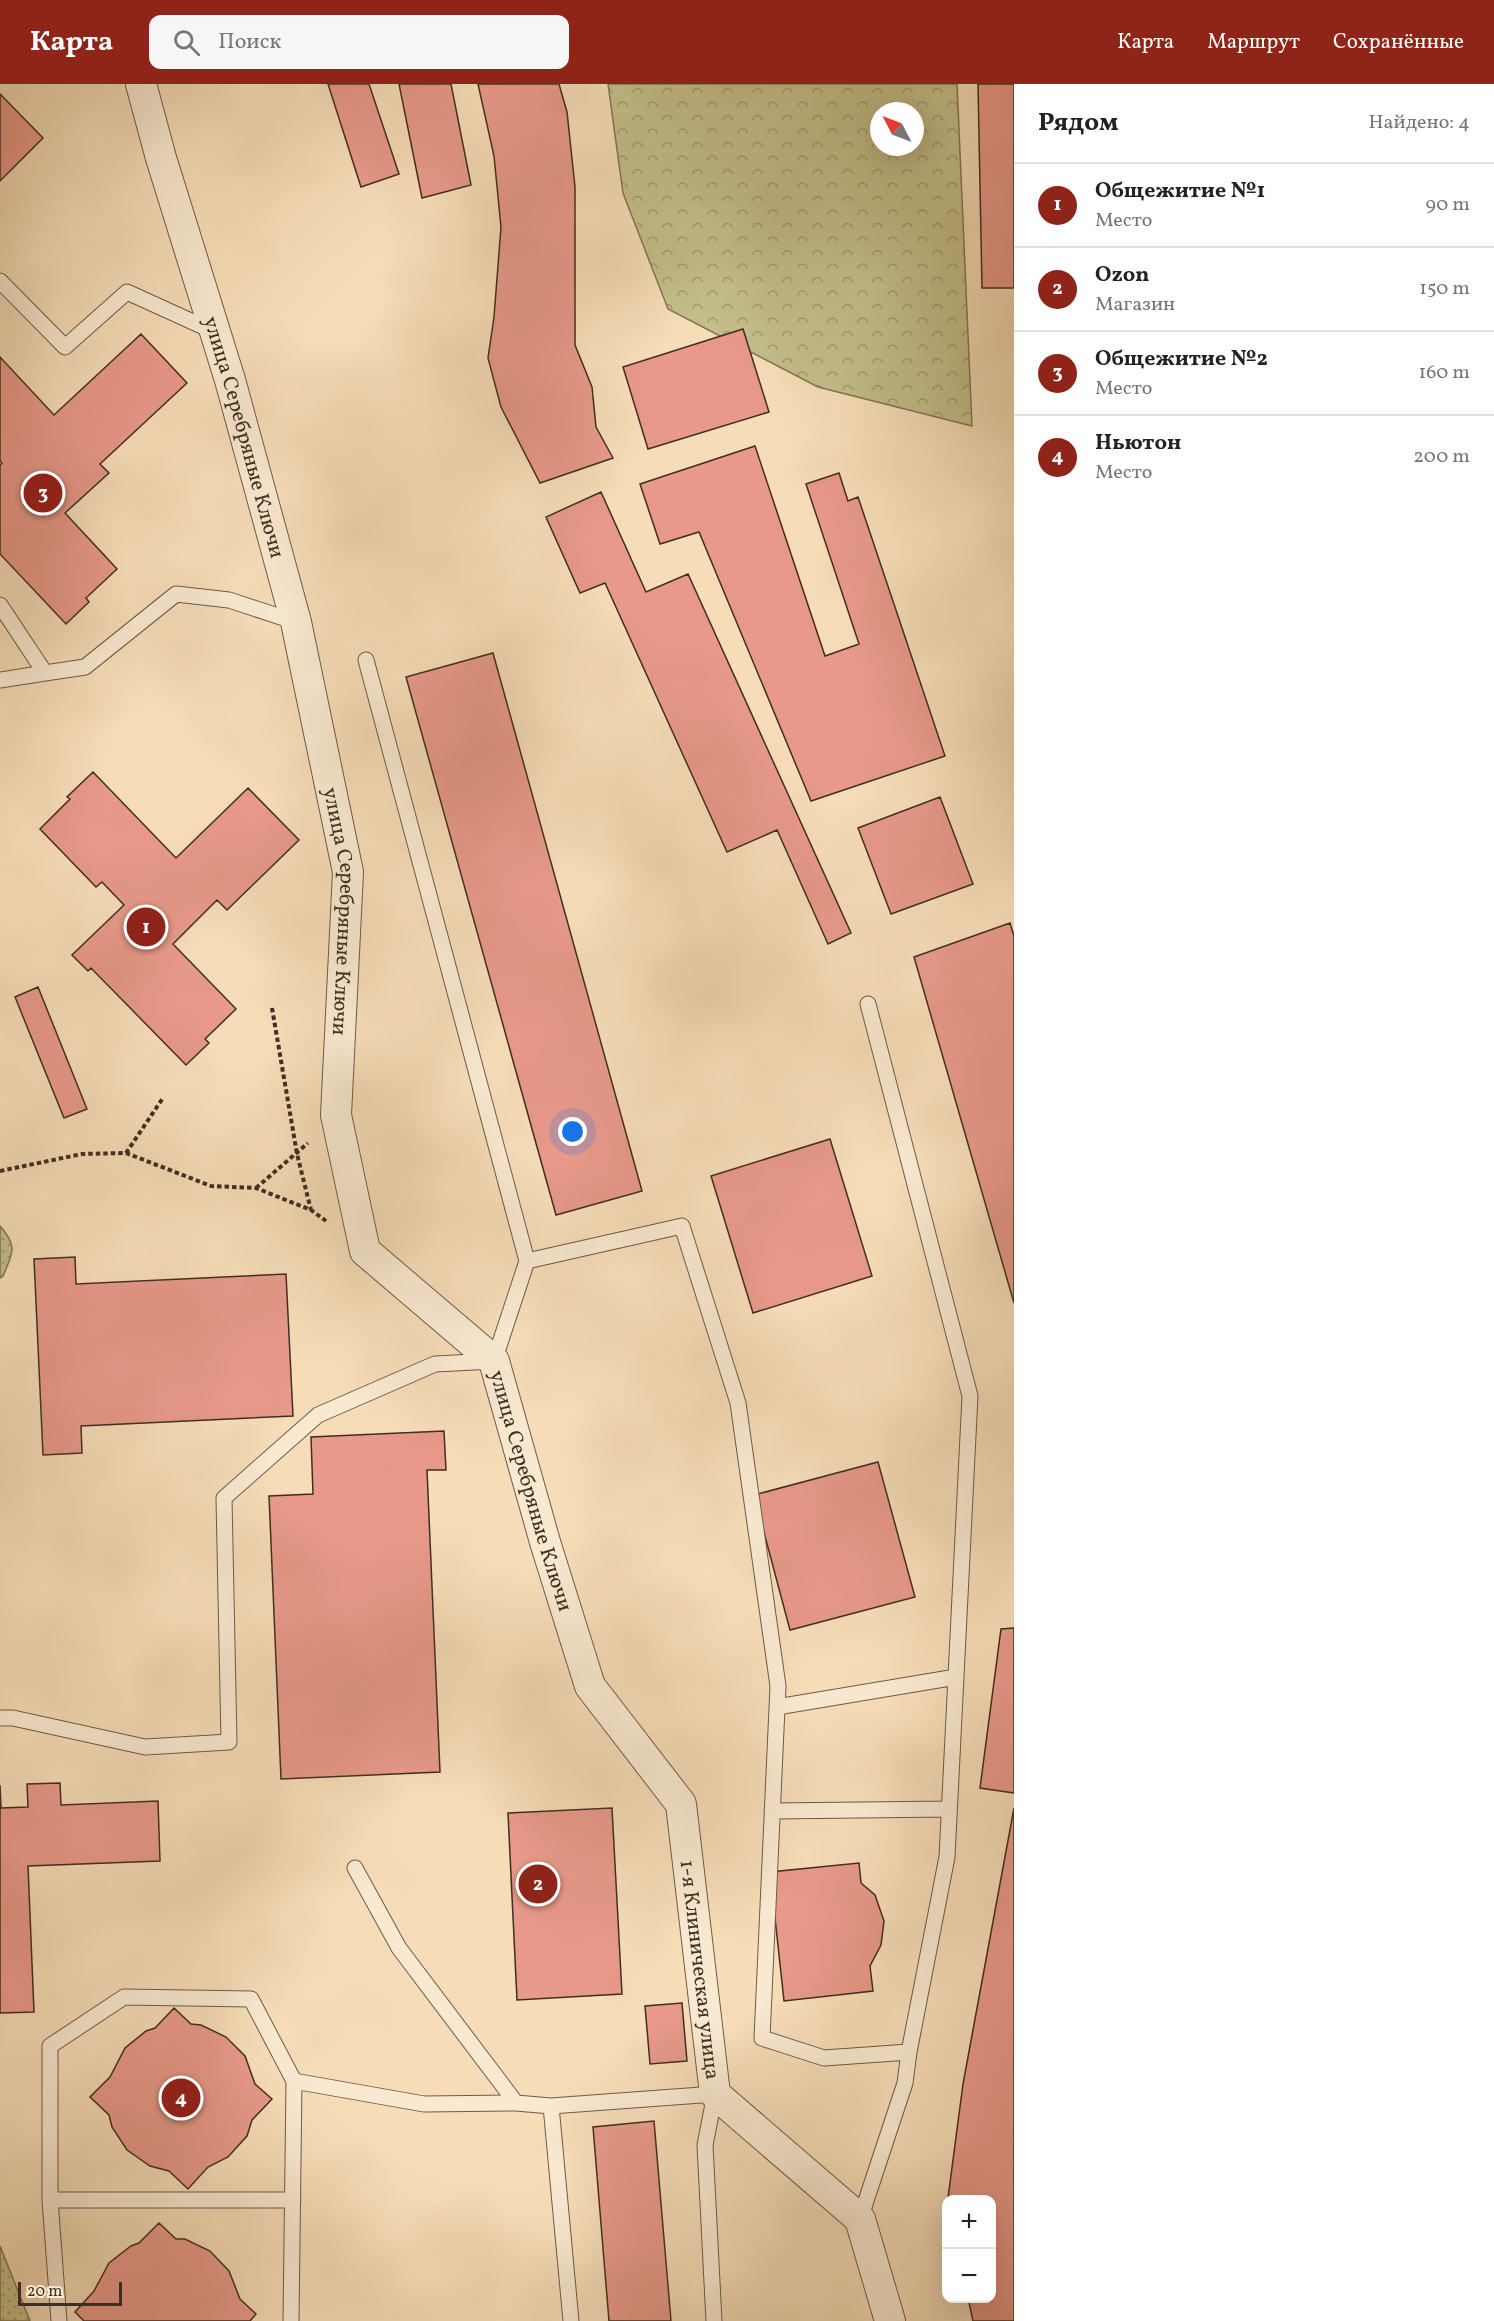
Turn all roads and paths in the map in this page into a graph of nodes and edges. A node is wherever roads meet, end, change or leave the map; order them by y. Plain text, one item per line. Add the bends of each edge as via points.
1 (147, 90) edge
2 (0, 281) edge
3 (215, 332) junction
4 (0, 605) edge
5 (296, 622) junction
6 (366, 660) dead end
7 (45, 673) junction
8 (0, 680) edge
9 (868, 1004) dead end
10 (272, 1008) dead end
11 (163, 1098) dead end
12 (336, 1115) junction
13 (126, 1153) junction
14 (297, 1154) junction
15 (0, 1171) edge
16 (256, 1188) junction
17 (527, 1261) junction
18 (494, 1361) junction
19 (956, 1677) junction
20 (590, 1686) joint
21 (777, 1707) junction
22 (0, 1718) edge
23 (949, 1809) junction
24 (772, 1811) junction
25 (355, 1868) dead end
26 (909, 2052) junction
27 (294, 2081) junction
28 (715, 2094) junction
29 (516, 2103) junction
30 (551, 2106) junction
31 (50, 2200) junction
32 (293, 2200) junction
33 (860, 2220) junction
34 (59, 2321) edge
35 (291, 2321) edge
36 (571, 2321) edge
37 (714, 2321) edge
38 (890, 2321) edge

1 - 3 street, улица Серебряные Ключи
2 - 3 lane via 65,347 127,292
3 - 5 street, улица Серебряные Ключи
4 - 7 lane
5 - 7 lane via 229,600 176,594 86,667
5 - 12 street, улица Серебряные Ключи via 348,872
6 - 17 lane
7 - 8 lane
9 - 19 lane via 970,1396
10 - 14 path
11 - 13 path
12 - 14 path
12 - 18 street, улица Серебряные Ключи via 365,1251
13 - 15 path via 82,1154
13 - 16 path via 211,1186
14 - 16 path
14 - 16 path via 311,1210
17 - 18 lane
17 - 21 lane via 682,1226 738,1403 778,1686
18 - 20 street, улица Серебряные Ключи
18 - 22 lane via 435,1364 318,1415 224,1498 229,1742 145,1747
19 - 21 lane
19 - 23 lane
20 - 28 street, 1-я Клиническая улица via 681,1804
21 - 24 lane
23 - 24 lane
23 - 26 lane via 947,1857
24 - 26 lane via 762,2038 824,2058
25 - 29 lane via 399,1948
26 - 33 lane via 905,2083
27 - 29 lane via 424,2104
27 - 31 lane via 251,1999 124,1997 50,2046
27 - 32 lane
28 - 30 lane
28 - 33 street, 1-я Клиническая улица
28 - 37 lane via 705,2145
29 - 30 lane
30 - 36 lane
31 - 32 lane
31 - 34 lane
32 - 35 lane
33 - 38 street

